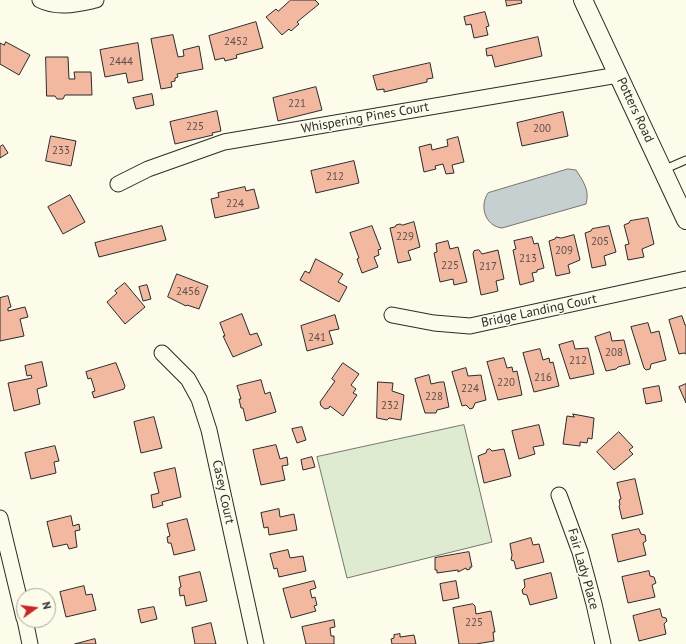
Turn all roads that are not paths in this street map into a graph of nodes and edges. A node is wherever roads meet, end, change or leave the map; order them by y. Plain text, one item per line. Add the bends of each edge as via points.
1 (40, 0) edge
2 (96, 0) edge
3 (583, 0) edge
4 (618, 75) junction
5 (686, 160) edge
6 (663, 170) junction
7 (118, 184) dead end
8 (686, 220) edge
9 (686, 279) edge
10 (392, 314) dead end
11 (162, 354) dead end
12 (559, 495) dead end
13 (0, 518) edge
14 (17, 588) edge
15 (26, 628) edge
16 (30, 644) edge
17 (256, 644) edge
18 (603, 644) edge

1 - 2 street via 48,4 70,6
3 - 4 street, Potters Road
4 - 6 street, Potters Road
4 - 7 street, Whispering Pines Court via 224,142 148,169
5 - 6 lane
6 - 8 street, Potters Road
9 - 10 street, Bridge Landing Court via 470,326 434,324
11 - 17 street, Casey Court via 188,379 199,399 209,430
12 - 18 street, Fair Lady Place via 580,552
13 - 14 street
15 - 16 street

